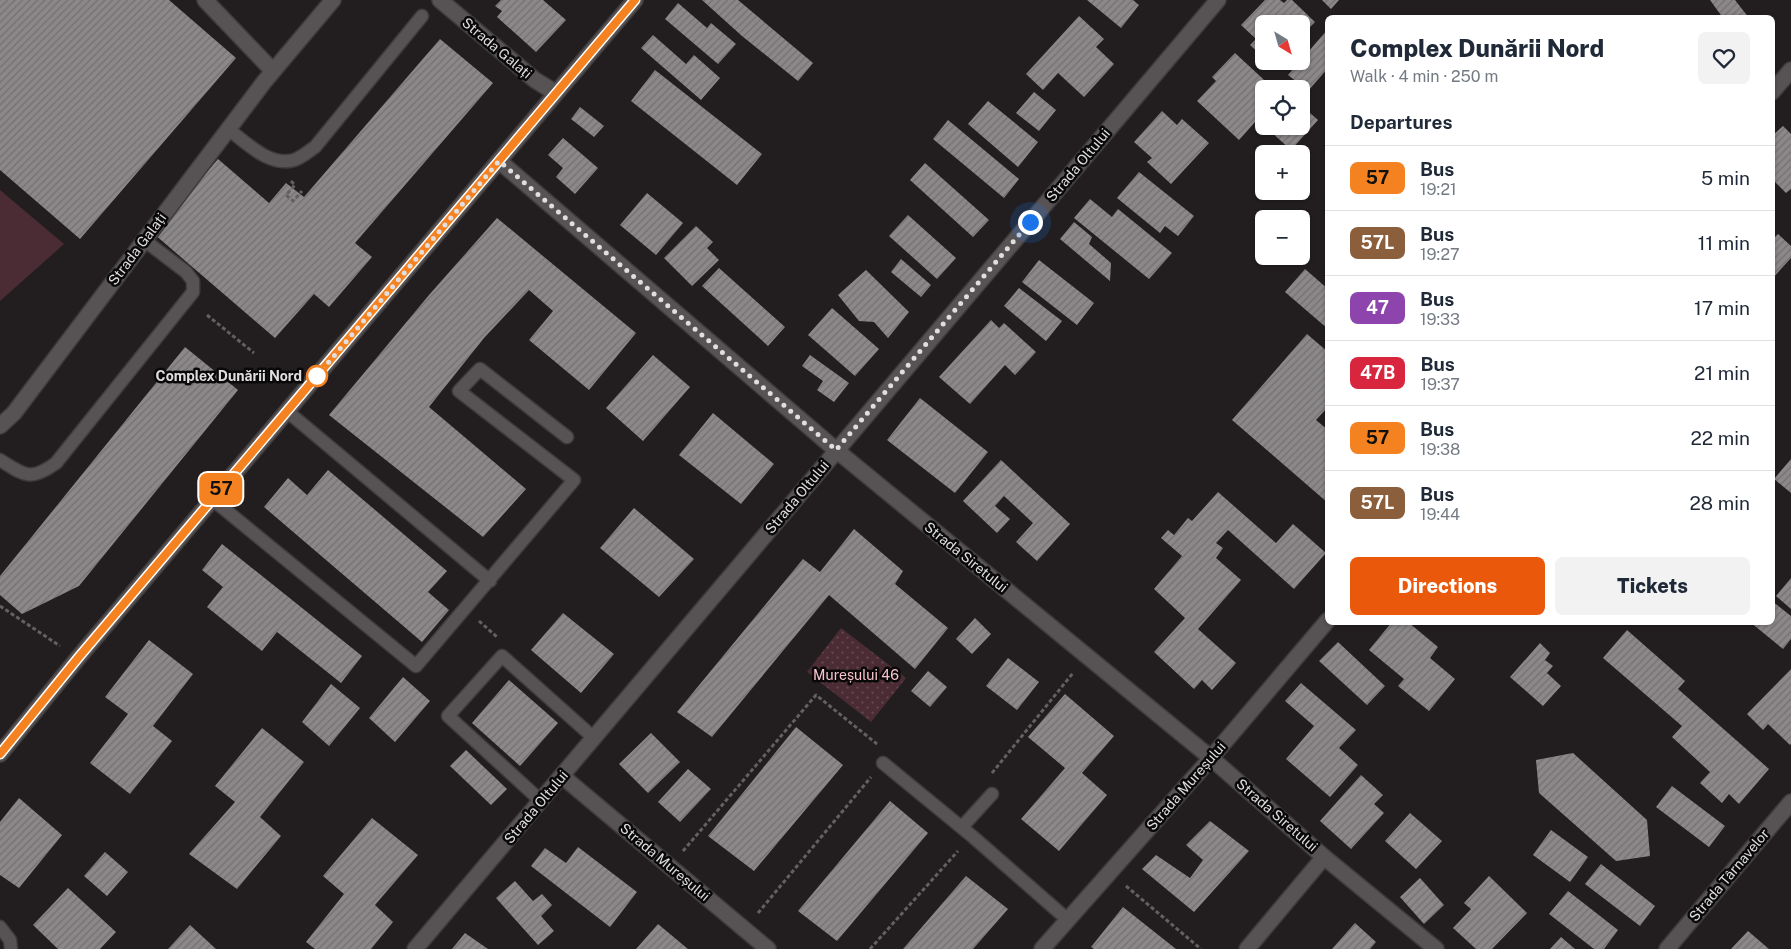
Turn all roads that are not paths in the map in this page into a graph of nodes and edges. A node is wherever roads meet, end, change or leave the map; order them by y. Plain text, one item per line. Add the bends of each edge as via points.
1 (205, 0) edge
2 (333, 0) edge
3 (440, 0) edge
4 (635, 0) edge
5 (1218, 0) edge
6 (422, 16) dead end
7 (1791, 70) edge
8 (273, 71) junction
9 (1775, 89) edge
10 (556, 93) junction
11 (228, 129) junction
12 (499, 161) junction
13 (144, 240) junction
14 (288, 412) junction
15 (0, 426) edge
16 (566, 437) dead end
17 (836, 450) junction
18 (0, 460) edge
19 (212, 499) junction
20 (490, 580) junction
21 (1325, 624) edge
22 (594, 738) junction
23 (0, 754) edge
24 (1211, 758) junction
25 (883, 762) road end
26 (562, 776) junction
27 (992, 794) road end
28 (541, 801) junction
29 (1791, 802) edge
30 (962, 827) junction
31 (1324, 856) junction
32 (1068, 920) junction
33 (0, 927) edge
34 (11, 949) edge
35 (415, 949) edge
36 (768, 949) edge
37 (1042, 949) edge
38 (1247, 949) edge
39 (1436, 949) edge
40 (1668, 949) edge

1 - 8 street
2 - 8 street, Strada Galați
3 - 10 street, Strada Galați via 535,80
4 - 10 street
5 - 17 street, Strada Oltului
6 - 11 lane via 314,147 296,160 281,162 265,157
7 - 9 street
8 - 11 street, Strada Galați
10 - 12 street
11 - 13 street, Strada Galați
12 - 14 street
12 - 17 street, Strada Siretului
13 - 15 street, Strada Galați via 14,413
13 - 18 lane via 186,272 193,281 193,292 56,463 43,473 32,476
14 - 19 street
14 - 20 lane
16 - 20 lane via 480,369 459,391 574,480
17 - 22 street, Strada Oltului
17 - 24 street, Strada Siretului
19 - 20 lane via 416,666
19 - 23 street
21 - 24 street, Strada Mureșului
22 - 26 street, Strada Oltului
22 - 28 lane via 502,656 448,716
24 - 31 street, Strada Siretului
24 - 32 street, Strada Mureșului
25 - 30 lane
26 - 28 street, Strada Oltului
26 - 36 street, Strada Mureșului
27 - 30 lane
28 - 35 street, Strada Oltului
29 - 40 street, Strada Târnavelor
30 - 32 lane
31 - 38 street
31 - 39 street, Strada Siretului
32 - 37 street, Strada Mureșului
33 - 34 lane via 10,940

